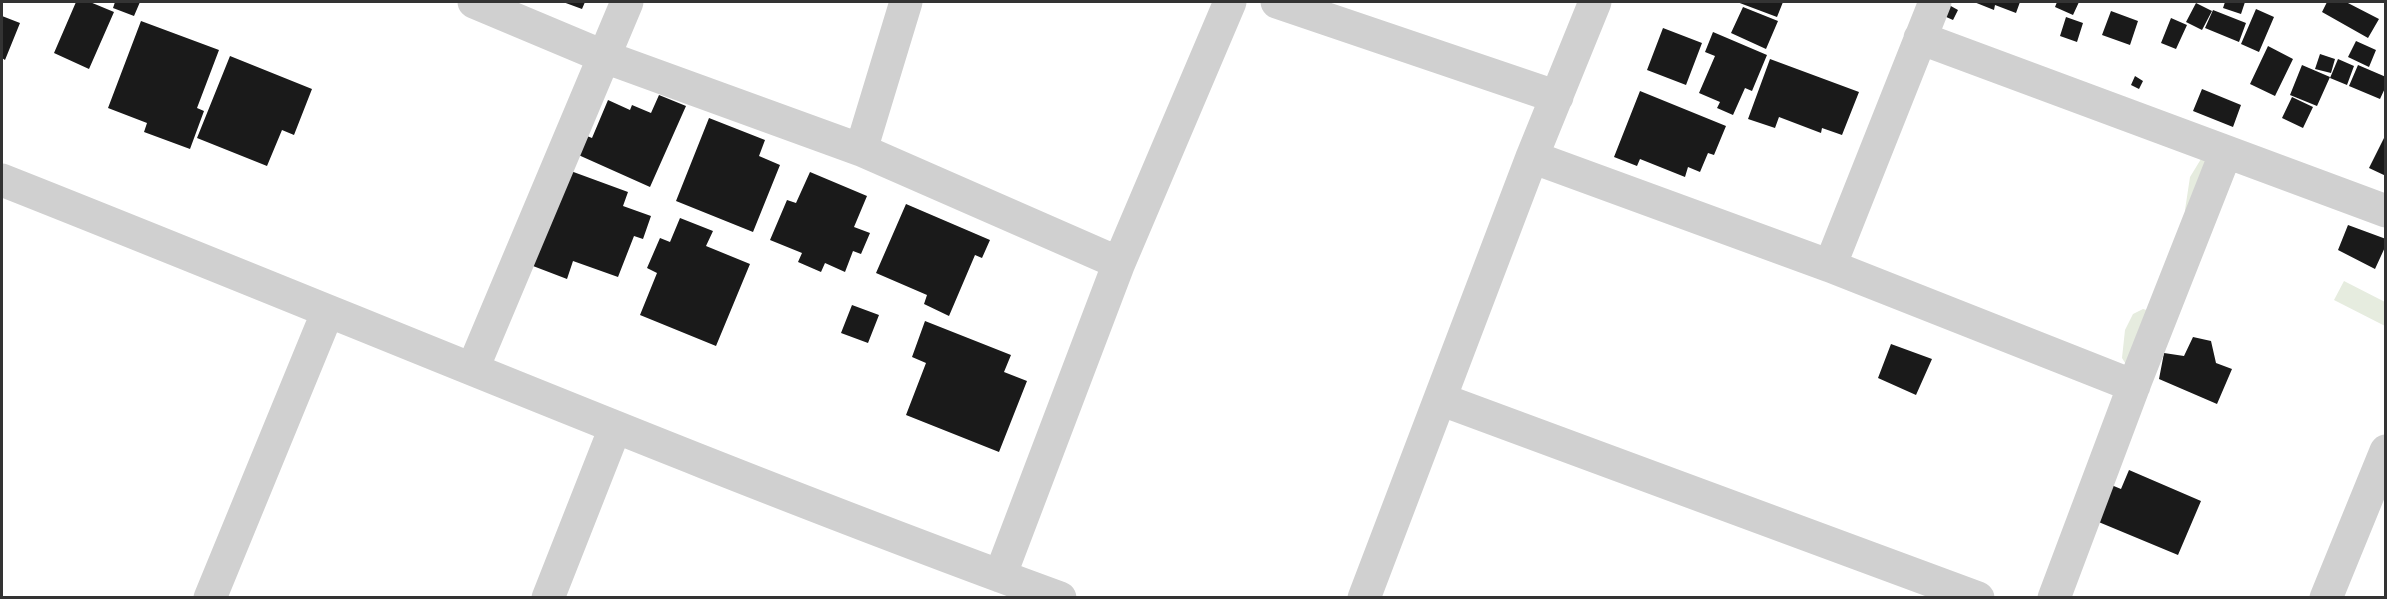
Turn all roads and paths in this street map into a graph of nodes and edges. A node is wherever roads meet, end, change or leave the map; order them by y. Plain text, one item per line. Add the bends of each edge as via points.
1 (474, 2) edge
2 (627, 2) edge
3 (906, 2) edge
4 (1230, 2) edge
5 (1277, 2) edge
6 (1595, 2) edge
7 (1935, 2) edge
8 (1920, 38) junction
9 (605, 57) junction
10 (1557, 97) junction
11 (861, 150) junction
12 (2224, 152) junction
13 (1532, 158) junction
14 (3, 185) edge
15 (2385, 211) edge
16 (1119, 264) junction
17 (1830, 266) junction
18 (328, 311) junction
19 (473, 368) junction
20 (2134, 386) junction
21 (1440, 399) junction
22 (615, 428) junction
23 (2385, 451) edge
24 (2379, 489) edge
25 (1000, 576) junction
26 (210, 597) edge
27 (548, 597) edge
28 (1060, 597) edge
29 (1364, 597) edge
30 (1978, 597) edge
31 (2054, 597) edge
32 (2326, 597) edge

1 - 9 street
2 - 9 street
3 - 11 street
4 - 16 street
5 - 10 street
6 - 10 street
7 - 8 street
8 - 12 street
8 - 17 street
9 - 11 street
9 - 19 street
10 - 13 street
11 - 16 street
12 - 15 street
12 - 20 street
13 - 17 street
13 - 21 street
14 - 18 street
16 - 25 street
17 - 20 street
18 - 19 street
18 - 26 street
19 - 22 street
20 - 31 street
21 - 29 street
21 - 30 street
22 - 25 street
22 - 27 street
23 - 24 street
24 - 32 street
25 - 28 street

